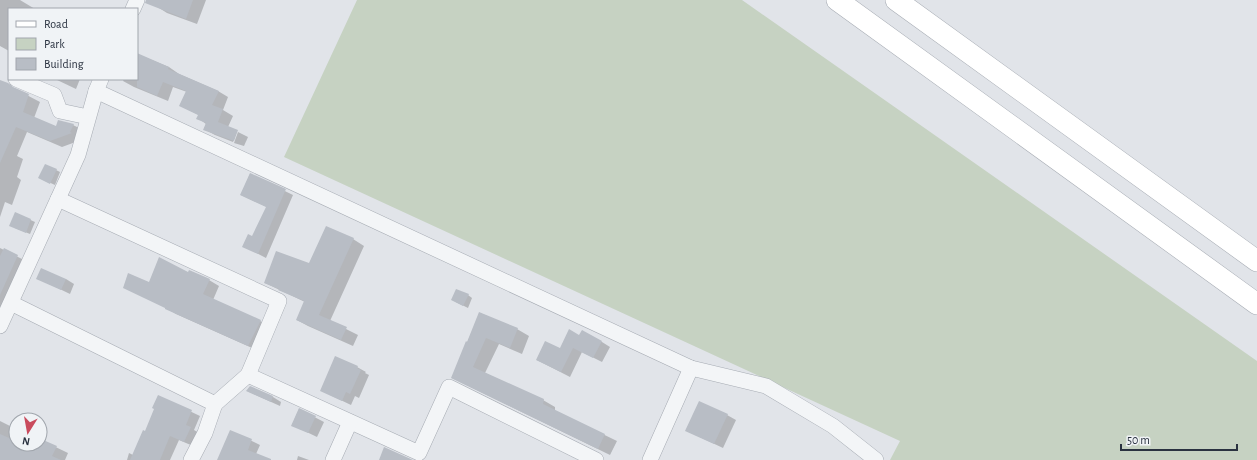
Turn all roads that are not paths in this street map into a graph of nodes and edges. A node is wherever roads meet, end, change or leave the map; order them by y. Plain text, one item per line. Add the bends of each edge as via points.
1 (837, 0) edge
2 (896, 0) edge
3 (18, 80) edge
4 (98, 85) edge
5 (88, 117) junction
6 (58, 199) junction
7 (1257, 260) edge
8 (11, 303) junction
9 (1257, 304) edge
10 (0, 326) edge
11 (691, 368) junction
12 (248, 375) junction
13 (215, 404) junction
14 (350, 422) junction
15 (191, 460) edge
16 (333, 460) edge
17 (596, 460) edge
18 (650, 460) edge
19 (876, 460) edge

1 - 9 main road
2 - 7 main road
3 - 5 street via 54,95 60,111
4 - 5 street
4 - 11 street
5 - 6 street via 78,155
6 - 8 street
6 - 12 street via 279,301
8 - 10 street
8 - 13 street
11 - 18 street
11 - 19 street via 766,386 833,426
12 - 13 street
12 - 14 street
13 - 15 street via 205,433
14 - 16 street
14 - 17 street via 419,453 449,388

